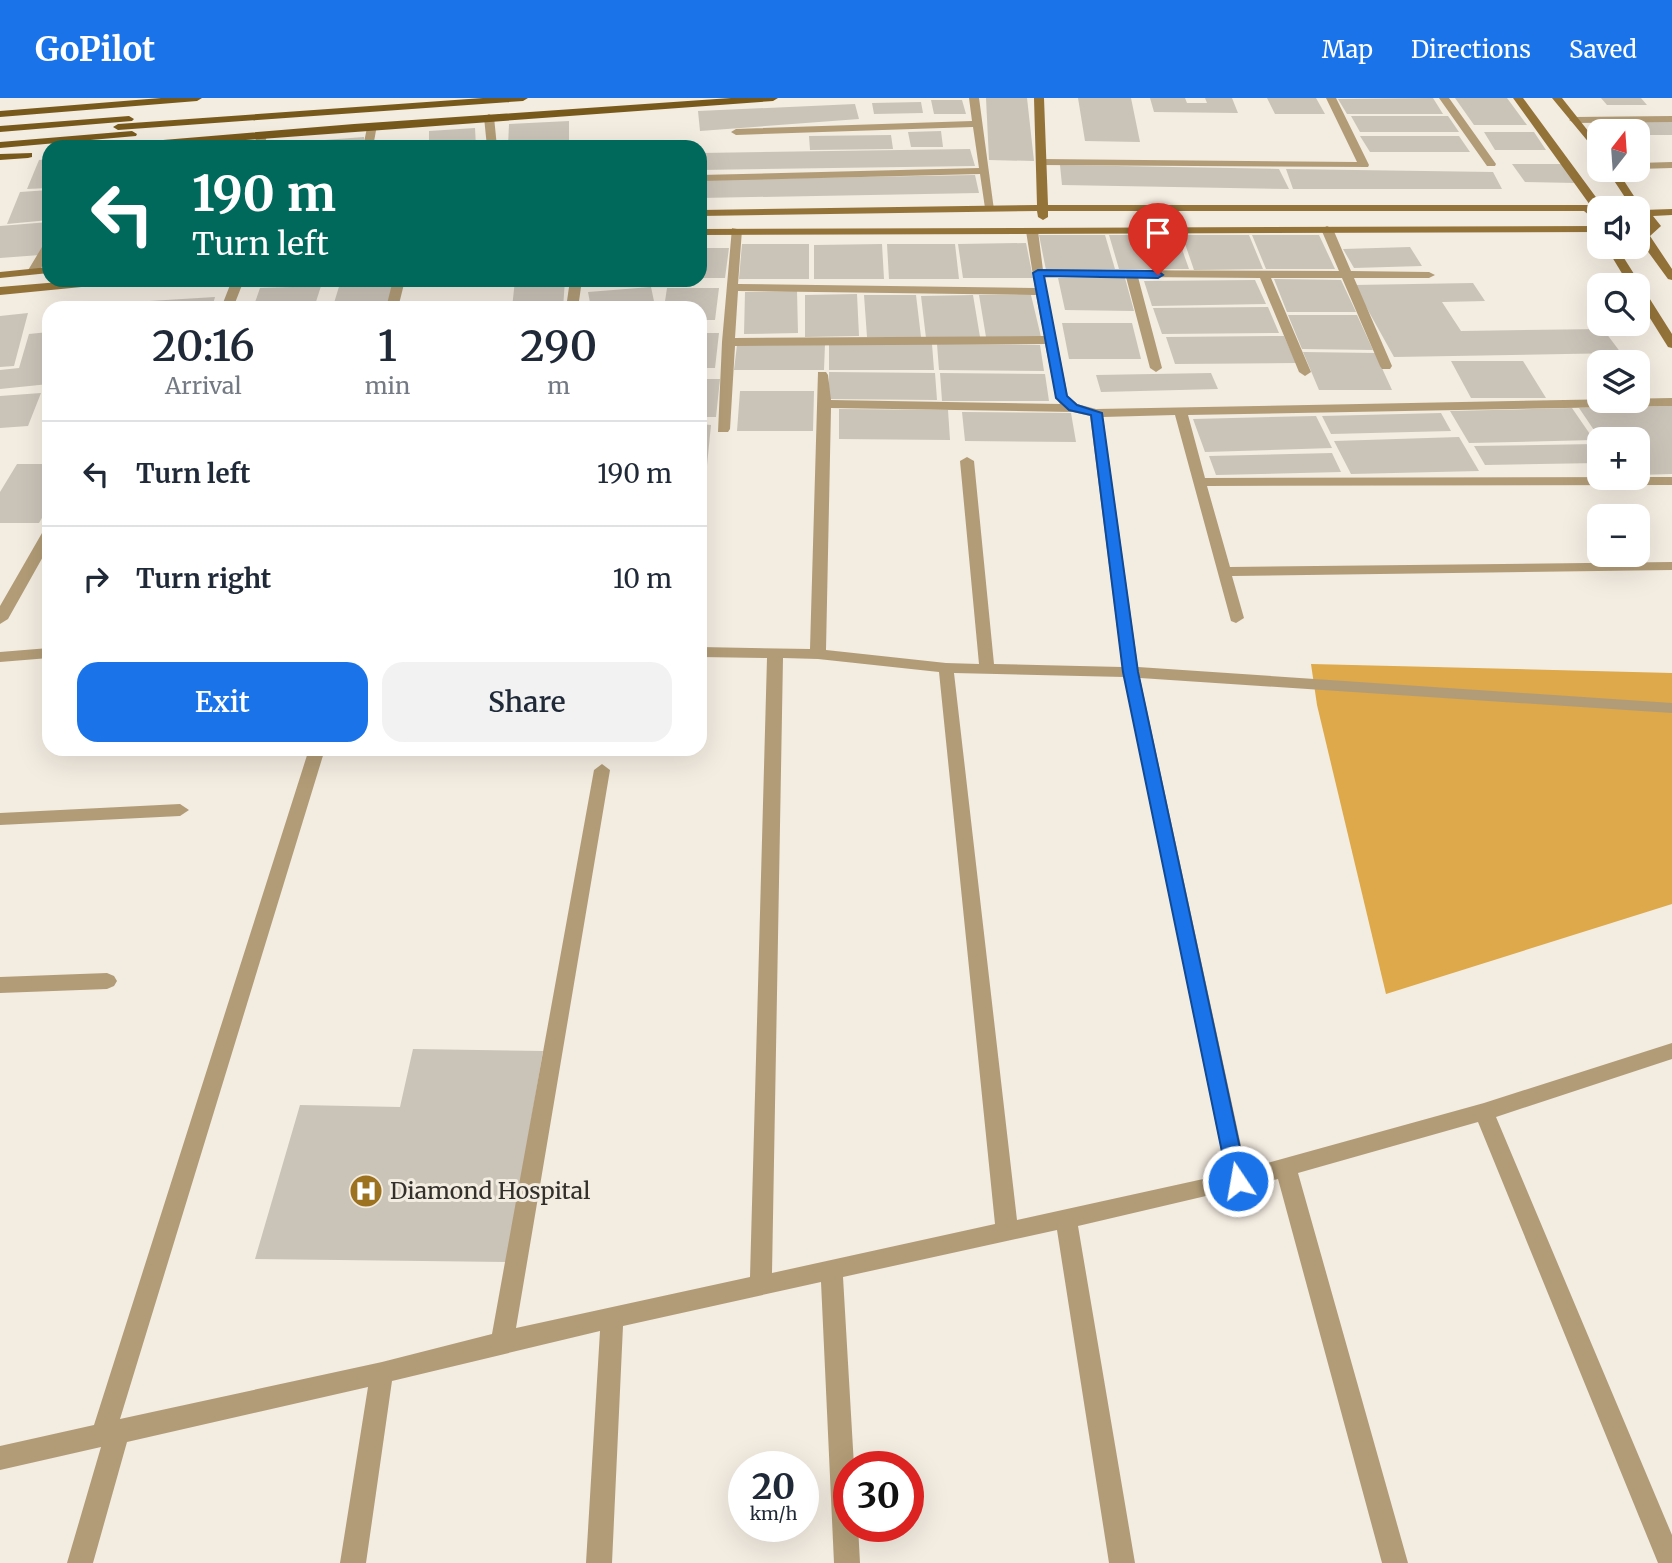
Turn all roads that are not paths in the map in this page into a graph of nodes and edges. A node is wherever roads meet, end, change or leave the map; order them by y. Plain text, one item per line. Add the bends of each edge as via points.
1 (197, 98) edge
2 (404, 98) edge
3 (523, 98) edge
4 (635, 98) edge
5 (773, 98) edge
6 (974, 98) edge
7 (1039, 98) edge
8 (1331, 98) edge
9 (1444, 98) edge
10 (1518, 98) edge
11 (1557, 98) edge
12 (0, 114) edge
13 (489, 117) junction
14 (1672, 119) edge
15 (1574, 120) junction
16 (977, 124) junction
17 (372, 125) junction
18 (0, 129) edge
19 (736, 132) dead end
20 (263, 134) junction
21 (0, 136) edge
22 (1587, 136) edge
23 (68, 140) edge
24 (195, 140) edge
25 (260, 140) edge
26 (369, 140) edge
27 (491, 140) edge
28 (42, 142) edge
29 (0, 145) edge
30 (42, 154) edge
31 (0, 158) edge
32 (1041, 162) junction
33 (1491, 164) dead end
34 (1672, 165) edge
35 (1650, 166) edge
36 (985, 171) junction
37 (707, 178) edge
38 (1589, 196) edge
39 (990, 208) junction
40 (1042, 208) junction
41 (1587, 208) edge
42 (1650, 211) edge
43 (1672, 212) edge
44 (707, 213) edge
45 (1327, 229) junction
46 (1587, 229) edge
47 (736, 230) junction
48 (1039, 231) junction
49 (707, 232) edge
50 (1650, 234) edge
51 (42, 256) edge
52 (42, 271) edge
53 (33, 272) junction
54 (1038, 273) junction
55 (1131, 274) junction
56 (0, 275) edge
57 (1429, 275) dead end
58 (1265, 276) junction
59 (1346, 276) junction
60 (1672, 277) edge
61 (44, 287) edge
62 (732, 287) junction
63 (0, 291) edge
64 (1041, 292) junction
65 (1650, 309) edge
66 (1050, 340) junction
67 (728, 342) junction
68 (1672, 344) edge
69 (1386, 366) dead end
70 (1156, 368) dead end
71 (1305, 372) dead end
72 (822, 375) dead end
73 (1672, 402) edge
74 (825, 404) junction
75 (1073, 408) junction
76 (1180, 411) junction
77 (1096, 413) junction
78 (723, 429) dead end
79 (967, 461) dead end
80 (1672, 481) edge
81 (1199, 482) junction
82 (42, 545) edge
83 (1672, 566) edge
84 (1223, 572) junction
85 (1236, 618) dead end
86 (0, 619) edge
87 (707, 652) edge
88 (775, 652) junction
89 (42, 654) edge
90 (818, 654) junction
91 (0, 657) edge
92 (946, 668) junction
93 (987, 670) junction
94 (1131, 672) junction
95 (1672, 708) edge
96 (315, 756) edge
97 (602, 770) dead end
98 (180, 810) dead end
99 (0, 819) edge
100 (107, 981) dead end
101 (0, 985) edge
102 (1672, 1051) edge
103 (1484, 1112) junction
104 (1286, 1169) junction
105 (1238, 1181) junction
106 (1066, 1218) junction
107 (1007, 1231) junction
108 (832, 1271) junction
109 (761, 1285) junction
110 (612, 1318) junction
111 (502, 1342) junction
112 (382, 1373) junction
113 (110, 1435) junction
114 (0, 1458) edge
115 (80, 1563) edge
116 (353, 1563) edge
117 (599, 1563) edge
118 (847, 1563) edge
119 (1122, 1563) edge
120 (1395, 1563) edge
121 (1671, 1563) edge

1 - 12 main road
2 - 18 main road
3 - 21 main road
4 - 23 main road
5 - 13 main road
6 - 16 street
7 - 32 street
8 - 32 street via 1364,165
9 - 33 street
10 - 38 street
11 - 15 street
13 - 17 main road
13 - 27 street
14 - 15 street
15 - 22 street
16 - 19 street
16 - 36 street
17 - 20 main road
17 - 26 street
20 - 24 main road
20 - 25 street
28 - 29 main road
30 - 31 main road
32 - 40 street
34 - 35 street
36 - 37 street
36 - 39 street
39 - 40 street
39 - 44 street
40 - 41 street
40 - 48 street
42 - 43 street
45 - 46 street
45 - 48 street
45 - 59 street
47 - 48 street
47 - 49 street
47 - 62 street
48 - 54 street
50 - 60 street
51 - 53 street
52 - 53 street
53 - 56 street
54 - 55 street
54 - 64 street
55 - 58 street
55 - 70 street
57 - 59 street
58 - 59 street
58 - 71 street
59 - 69 street
61 - 63 street
62 - 64 street
62 - 67 street
64 - 66 street
65 - 68 street
66 - 67 street
66 - 75 street via 1062,398
67 - 78 street
72 - 74 street
73 - 76 street
74 - 75 street
74 - 90 street
75 - 77 street
76 - 77 street
76 - 81 street
77 - 94 street
79 - 93 street
80 - 81 street
81 - 84 street
82 - 86 street
83 - 84 street
84 - 85 street
87 - 88 street
88 - 90 street
88 - 109 street
89 - 91 street
90 - 92 street
92 - 93 street
92 - 107 street
93 - 94 street
94 - 95 street
94 - 105 street
96 - 113 street
97 - 111 street
98 - 99 street
100 - 101 street
102 - 103 street
103 - 104 street
103 - 121 street
104 - 105 street
104 - 120 street
105 - 106 street
106 - 107 street
106 - 119 street
107 - 108 street
108 - 109 street
108 - 118 street
109 - 110 street
110 - 111 street
110 - 117 street
111 - 112 street
112 - 113 street
112 - 116 street
113 - 114 street
113 - 115 street

